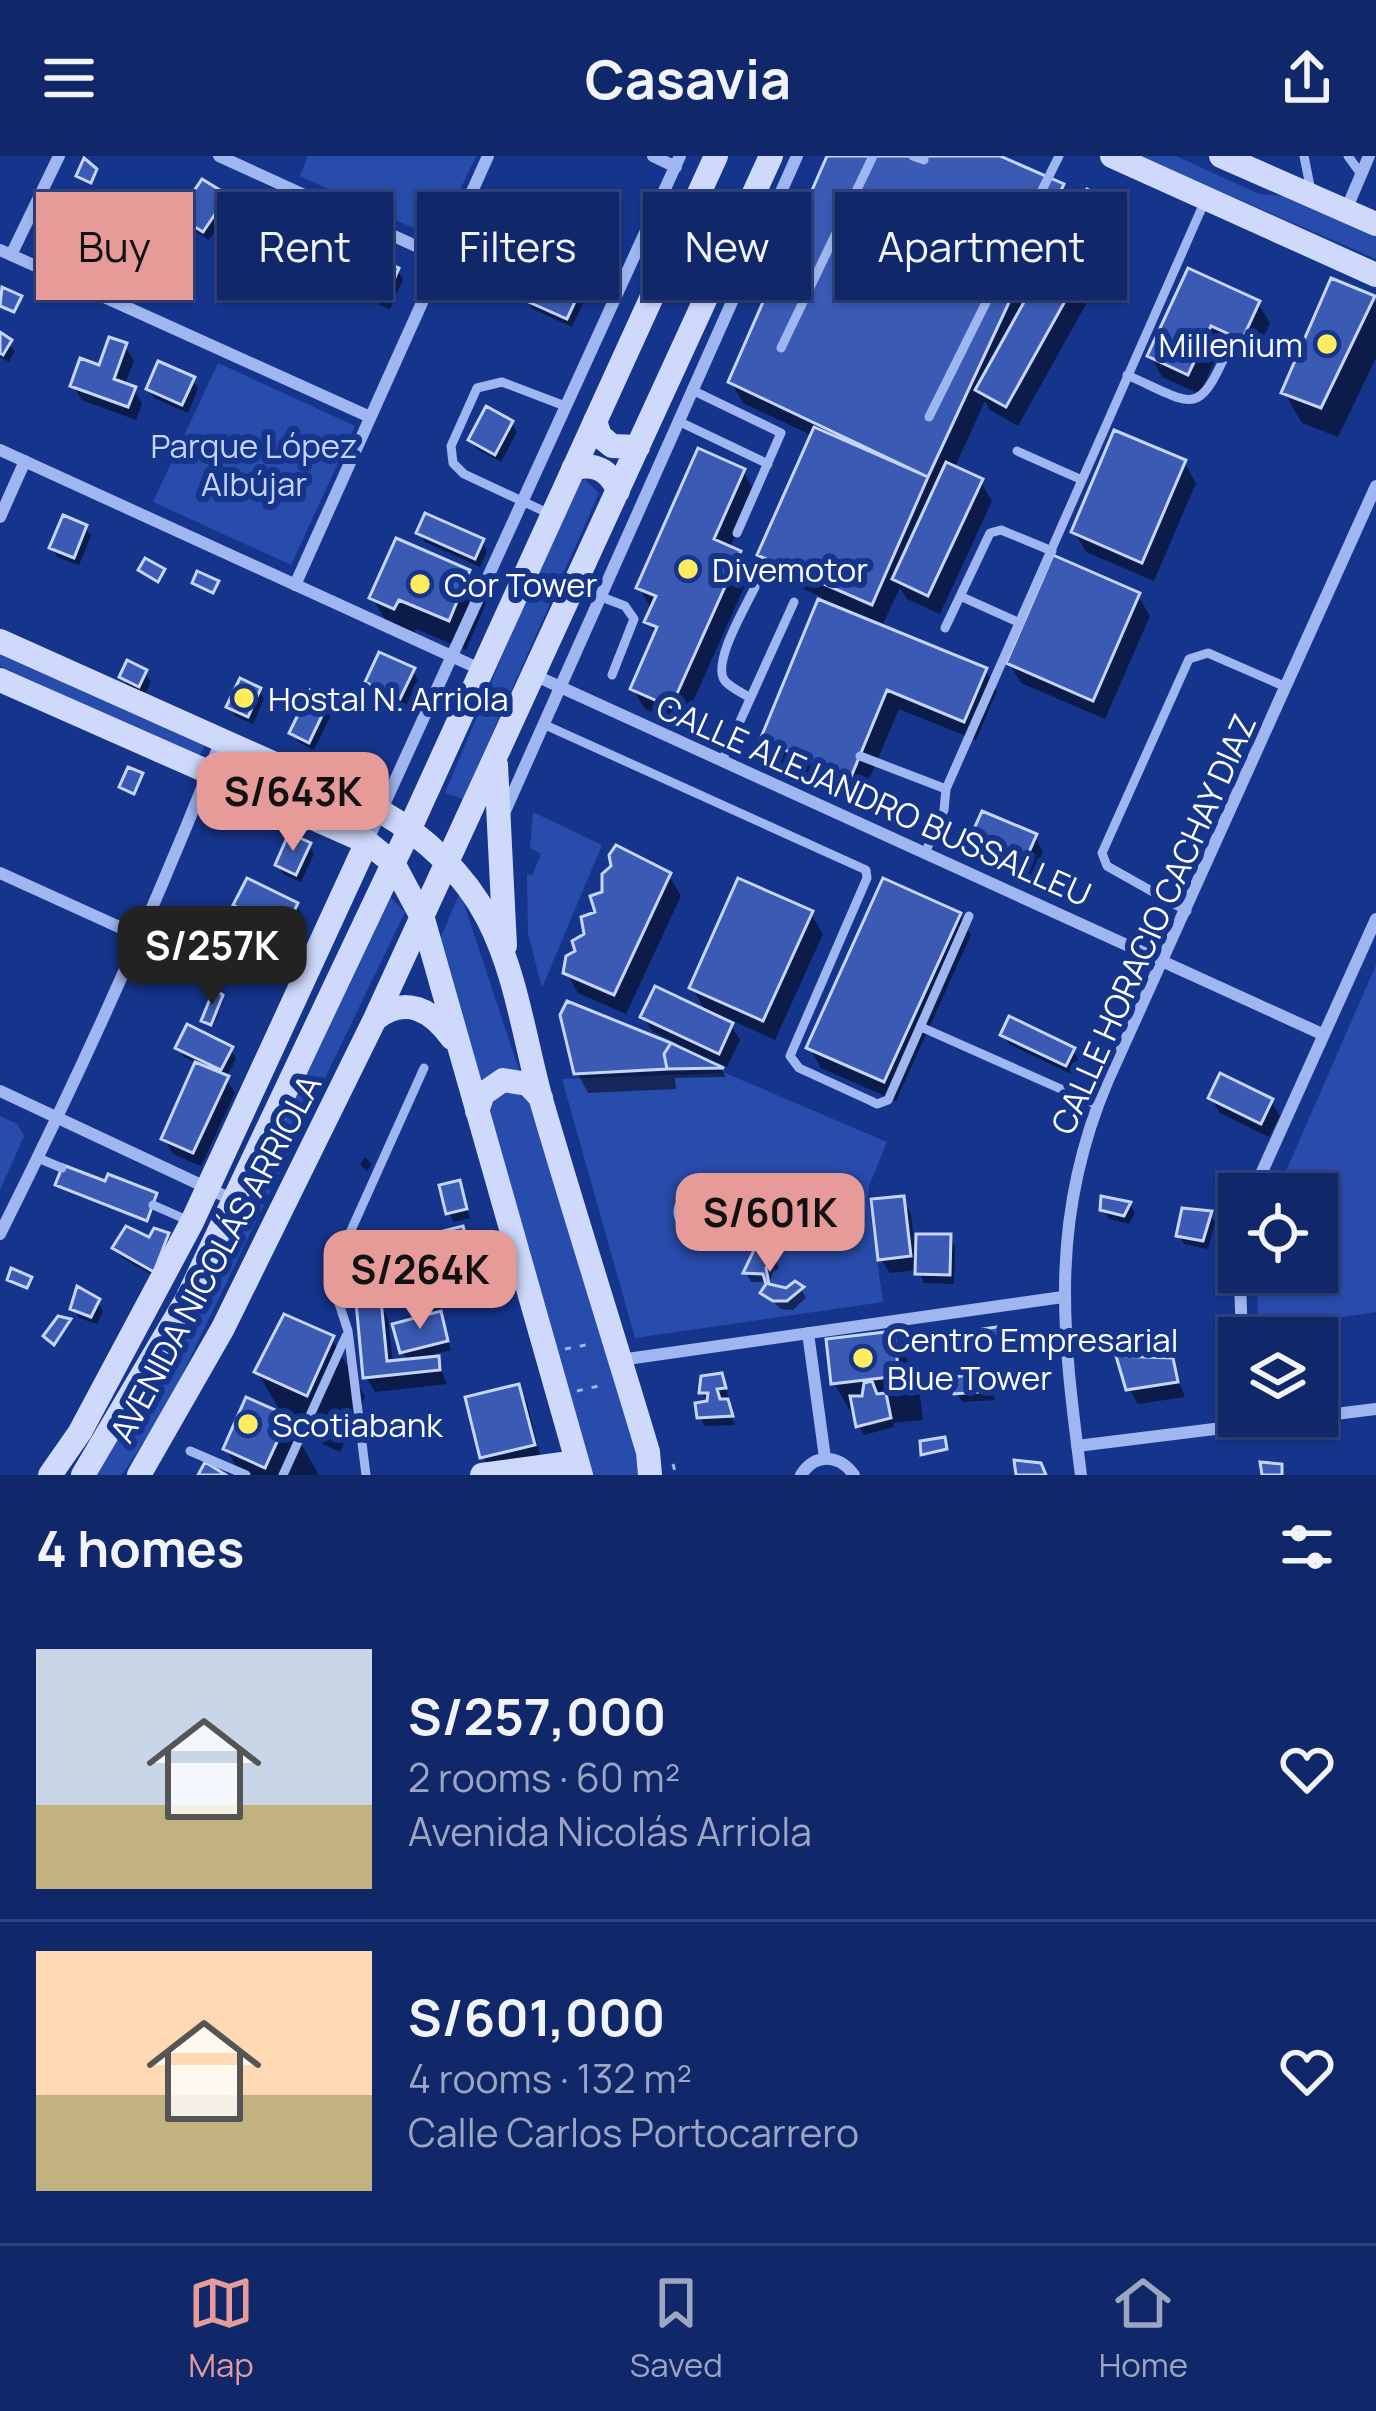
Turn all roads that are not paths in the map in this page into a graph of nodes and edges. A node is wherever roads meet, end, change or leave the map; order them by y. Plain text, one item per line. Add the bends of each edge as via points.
1 (59, 156) edge
2 (219, 156) edge
3 (488, 156) edge
4 (652, 156) edge
5 (716, 156) edge
6 (771, 156) edge
7 (796, 156) edge
8 (873, 156) edge
9 (1059, 156) edge
10 (1112, 156) edge
11 (1220, 156) edge
12 (1304, 156) edge
13 (1348, 156) edge
14 (1369, 156) edge
15 (678, 161) edge
16 (1361, 174) junction
17 (472, 192) edge
18 (758, 192) edge
19 (776, 192) edge
20 (1312, 196) junction
21 (1206, 198) junction
22 (1346, 210) junction
23 (1376, 224) edge
24 (417, 247) edge
25 (6, 252) edge
26 (1376, 275) edge
27 (423, 300) edge
28 (717, 300) edge
29 (721, 300) edge
30 (1231, 343) dead end
31 (781, 348) dead end
32 (1126, 375) junction
33 (692, 390) junction
34 (566, 406) junction
35 (370, 417) junction
36 (929, 417) dead end
37 (595, 421) junction
38 (678, 421) junction
39 (638, 446) junction
40 (0, 450) edge
41 (1017, 451) dead end
42 (26, 461) junction
43 (768, 464) junction
44 (573, 469) junction
45 (1082, 480) junction
46 (1376, 486) edge
47 (618, 491) junction
48 (523, 503) junction
49 (552, 515) junction
50 (0, 517) edge
51 (737, 532) dead end
52 (1052, 551) junction
53 (296, 585) junction
54 (755, 587) dead end
55 (599, 596) junction
56 (960, 596) junction
57 (794, 602) dead end
58 (1020, 622) junction
59 (945, 628) dead end
60 (0, 641) edge
61 (452, 657) junction
62 (482, 670) junction
63 (534, 675) junction
64 (612, 675) dead end
65 (0, 680) edge
66 (559, 686) junction
67 (1286, 687) junction
68 (750, 698) junction
69 (543, 724) junction
70 (222, 738) junction
71 (860, 757) dead end
72 (496, 758) junction
73 (722, 761) junction
74 (208, 772) junction
75 (946, 789) junction
76 (380, 811) junction
77 (500, 823) junction
78 (410, 828) junction
79 (367, 842) junction
80 (925, 853) junction
81 (392, 863) junction
82 (447, 864) junction
83 (0, 873) edge
84 (1187, 911) junction
85 (969, 916) dead end
86 (423, 919) junction
87 (1376, 919) edge
88 (139, 936) junction
89 (1163, 962) junction
90 (506, 966) junction
91 (375, 1019) junction
92 (921, 1028) junction
93 (1322, 1034) junction
94 (461, 1052) junction
95 (424, 1068) dead end
96 (0, 1090) edge
97 (541, 1098) junction
98 (1097, 1105) junction
99 (477, 1111) junction
100 (57, 1117) junction
101 (38, 1158) junction
102 (62, 1168) dead end
103 (1261, 1173) edge
104 (207, 1188) junction
105 (231, 1199) junction
106 (153, 1205) dead end
107 (192, 1222) junction
108 (0, 1234) edge
109 (1063, 1297) junction
110 (187, 1299) junction
111 (223, 1328) junction
112 (348, 1331) junction
113 (808, 1333) junction
114 (154, 1356) junction
115 (620, 1360) junction
116 (194, 1379) junction
117 (1376, 1409) edge
118 (1338, 1412) edge
119 (1218, 1425) edge
120 (1077, 1446) junction
121 (190, 1451) dead end
122 (826, 1458) junction
123 (651, 1467) edge
124 (579, 1469) edge
125 (50, 1475) edge
126 (83, 1475) edge
127 (139, 1475) edge
128 (247, 1475) edge
129 (284, 1475) edge
130 (366, 1475) edge
131 (482, 1475) edge
132 (801, 1475) edge
133 (854, 1475) edge
134 (1081, 1475) edge

1 - 25 street
2 - 24 street
3 - 17 street
4 - 15 street
5 - 37 main road, AVENIDA NICOLÁS ARRIOLA
6 - 18 main road, AVENIDA NICOLÁS ARRIOLA
7 - 19 street, AVENIDA NICOLÁS ARRIOLA
8 - 31 lane
9 - 36 lane
10 - 21 main road
11 - 20 main road
12 - 20 lane
13 - 16 lane
14 - 16 street
15 - 34 street, AVENIDA NICOLÁS ARRIOLA
16 - 22 street
20 - 22 main road
21 - 26 main road
21 - 32 lane
22 - 23 main road
25 - 35 street
27 - 35 street
28 - 39 main road, AVENIDA NICOLÁS ARRIOLA
29 - 33 street, AVENIDA NICOLÁS ARRIOLA
30 - 32 lane via 1210,391 1197,399
32 - 45 lane
33 - 38 street, AVENIDA NICOLÁS ARRIOLA
33 - 43 lane via 781,433
34 - 48 street, AVENIDA NICOLÁS ARRIOLA
34 - 48 lane via 489,382 477,388 451,446 452,463 464,474
35 - 53 street
37 - 39 main road via 612,446
37 - 44 main road, AVENIDA NICOLÁS ARRIOLA
38 - 43 lane
38 - 55 street, AVENIDA NICOLÁS ARRIOLA
39 - 47 main road, AVENIDA NICOLÁS ARRIOLA
40 - 42 street
41 - 45 lane
42 - 50 street
42 - 53 street
43 - 51 lane
44 - 47 main road via 600,469
44 - 49 main road, AVENIDA NICOLÁS ARRIOLA
45 - 52 lane
46 - 67 street, CALLE HORACIO CACHAY DIAZ
47 - 63 main road, AVENIDA NICOLÁS ARRIOLA
48 - 49 lane
48 - 61 street, AVENIDA NICOLÁS ARRIOLA
49 - 62 main road, AVENIDA NICOLÁS ARRIOLA
52 - 56 lane via 996,530
52 - 58 lane
53 - 61 street
54 - 68 lane via 720,671
55 - 64 lane via 634,619
55 - 66 street, AVENIDA NICOLÁS ARRIOLA
56 - 58 lane
56 - 59 lane
57 - 68 lane
58 - 75 lane
60 - 70 main road
61 - 62 street
61 - 76 street, AVENIDA NICOLÁS ARRIOLA
62 - 78 main road, AVENIDA NICOLÁS ARRIOLA
63 - 66 street, CALLE ALEJANDRO BUSSALLEU
63 - 72 main road, AVENIDA NICOLÁS ARRIOLA
65 - 74 main road
66 - 69 street, AVENIDA NICOLÁS ARRIOLA
66 - 73 street, CALLE ALEJANDRO BUSSALLEU
67 - 84 street, CALLE HORACIO CACHAY DIAZ
67 - 84 lane via 1208,653 1189,659 1102,853 1107,866
68 - 73 lane
69 - 77 street, AVENIDA NICOLÁS ARRIOLA
69 - 92 lane via 866,870 792,1063 884,1103
70 - 74 street
70 - 76 main road
71 - 75 lane
72 - 77 main road
72 - 82 main road, AVENIDA NICOLÁS ARRIOLA
73 - 80 street, CALLE ALEJANDRO BUSSALLEU
74 - 79 main road
74 - 88 street
75 - 80 lane
76 - 78 main road
76 - 79 street, AVENIDA NICOLÁS ARRIOLA
77 - 90 main road
78 - 81 main road, AVENIDA NICOLÁS ARRIOLA
78 - 82 main road
79 - 81 main road
79 - 104 main road, AVENIDA NICOLÁS ARRIOLA
80 - 89 street, CALLE ALEJANDRO BUSSALLEU
81 - 86 main road
81 - 105 main road, AVENIDA NICOLÁS ARRIOLA
82 - 86 main road, AVENIDA NICOLÁS ARRIOLA
82 - 90 main road via 487,917
83 - 88 street
84 - 89 street, CALLE HORACIO CACHAY DIAZ
85 - 92 lane
86 - 91 main road, AVENIDA NICOLÁS ARRIOLA
86 - 94 main road
87 - 93 street
88 - 100 street
89 - 93 street, CALLE ALEJANDRO BUSSALLEU
89 - 98 street, CALLE HORACIO CACHAY DIAZ
90 - 97 main road
91 - 94 main road via 396,1007 423,1010
91 - 111 main road, AVENIDA NICOLÁS ARRIOLA
92 - 98 lane
93 - 103 street
94 - 99 main road
95 - 112 lane via 344,1246 334,1288
96 - 100 street
97 - 99 main road via 523,1082 503,1080 483,1094
97 - 115 main road
98 - 109 street, CALLE HORACIO CACHAY DIAZ via 1068,1211
99 - 124 main road
100 - 101 street
100 - 104 street
101 - 102 lane
101 - 108 street
104 - 105 street
104 - 107 main road, AVENIDA NICOLÁS ARRIOLA
105 - 110 main road, AVENIDA NICOLÁS ARRIOLA
106 - 107 lane
107 - 125 main road, AVENIDA NICOLÁS ARRIOLA
109 - 113 street
109 - 120 street, CALLE HORACIO CACHAY DIAZ
110 - 111 main road via 195,1326
110 - 114 main road, AVENIDA NICOLÁS ARRIOLA
111 - 116 main road, AVENIDA NICOLÁS ARRIOLA
112 - 129 lane
112 - 130 lane
113 - 115 street
113 - 122 street
114 - 116 main road via 182,1355
114 - 126 main road, AVENIDA NICOLÁS ARRIOLA
115 - 123 main road
116 - 127 main road, AVENIDA NICOLÁS ARRIOLA
117 - 118 street
119 - 120 street
120 - 134 street, CALLE HORACIO CACHAY DIAZ
121 - 128 lane
122 - 132 street
122 - 133 street
124 - 131 main road

